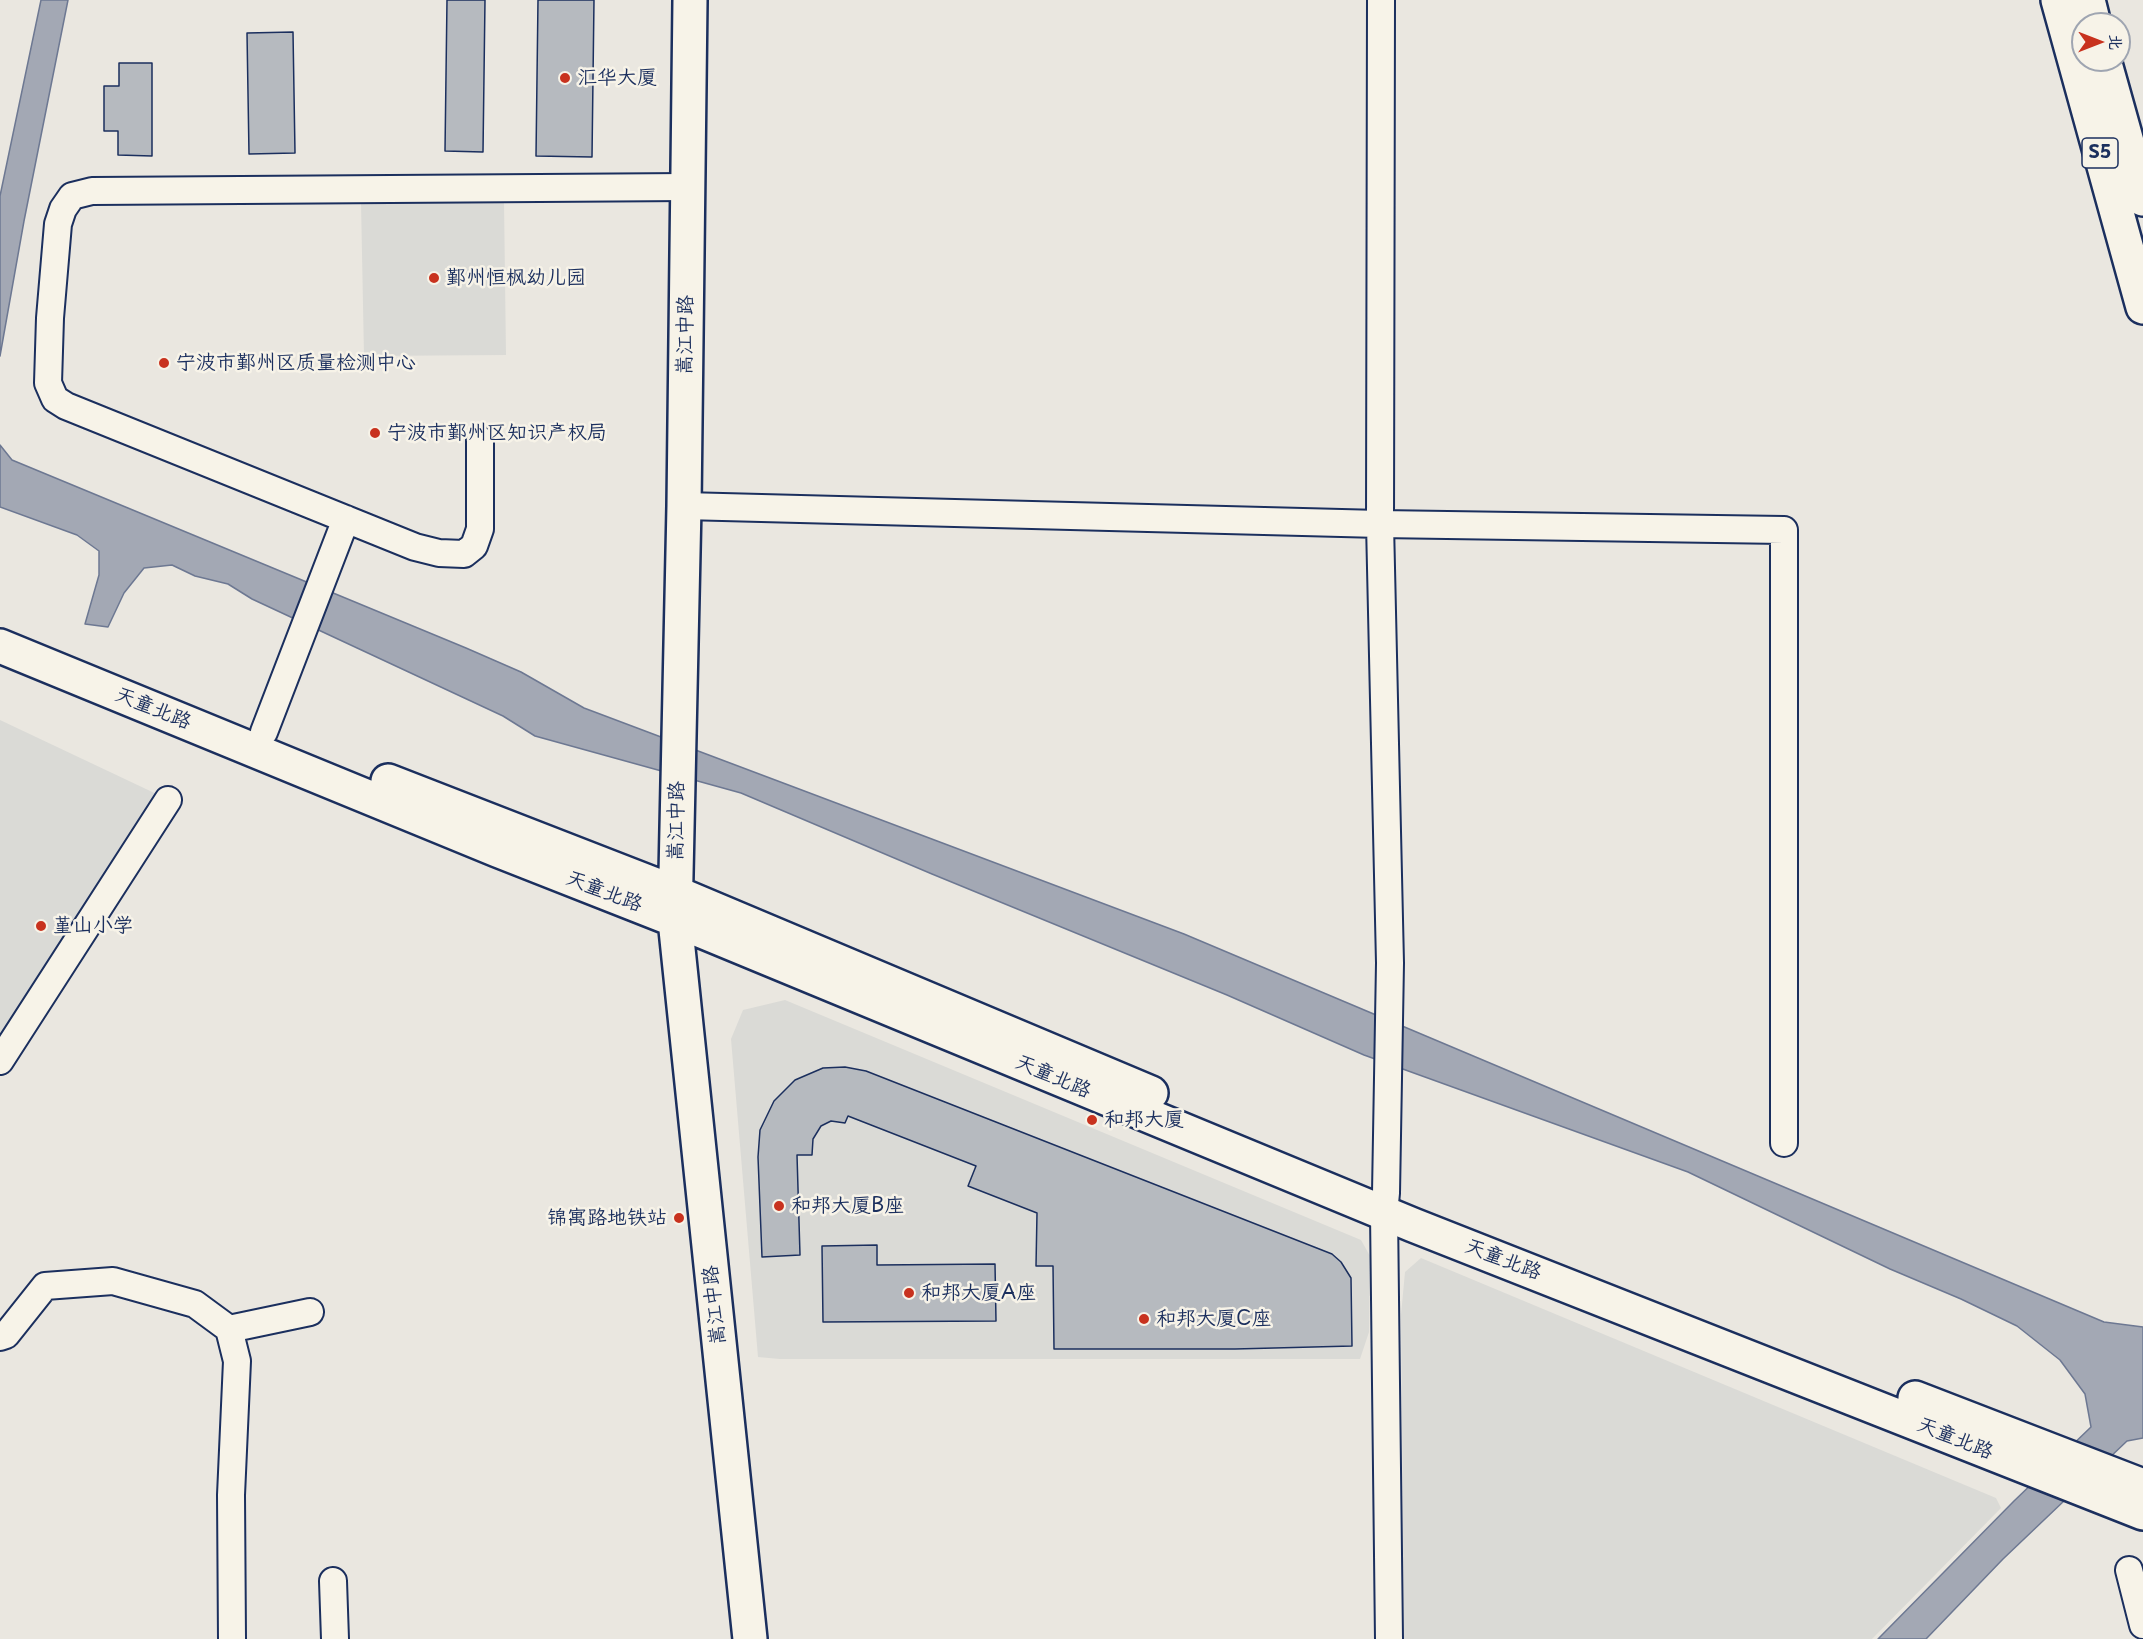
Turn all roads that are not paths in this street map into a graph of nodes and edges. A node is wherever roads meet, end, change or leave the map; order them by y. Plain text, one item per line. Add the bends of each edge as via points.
1 (690, 0) edge
2 (711, 0) edge
3 (1382, 0) edge
4 (2058, 0) edge
5 (2107, 72) edge
6 (688, 187) junction
7 (2143, 198) edge
8 (2143, 307) edge
9 (480, 440) dead end
10 (694, 506) junction
11 (346, 519) junction
12 (1380, 524) junction
13 (0, 624) edge
14 (0, 646) edge
15 (264, 732) junction
16 (168, 800) dead end
17 (687, 911) junction
18 (0, 1061) edge
19 (1784, 1143) dead end
20 (1393, 1203) junction
21 (1621, 1296) junction
22 (310, 1312) dead end
23 (229, 1329) junction
24 (0, 1337) edge
25 (2143, 1486) edge
26 (2143, 1513) edge
27 (2129, 1570) dead end
28 (333, 1581) dead end
29 (2143, 1625) edge
30 (232, 1639) edge
31 (335, 1639) edge
32 (750, 1639) edge
33 (766, 1639) edge
34 (1389, 1639) edge

1 - 6 main road, 嵩江中路
2 - 10 main road, 嵩江中路
3 - 12 street
4 - 8 main road, S5
5 - 7 main road, S5
6 - 10 main road, 嵩江中路
6 - 11 street via 92,191 72,196 58,224 50,318 48,382 55,399
9 - 11 street via 480,529 474,546 464,554 415,547
10 - 12 street
10 - 17 main road, 嵩江中路
10 - 17 main road, 嵩江中路 via 680,677 678,807
11 - 15 street
12 - 19 street via 1784,530
12 - 20 street
13 - 15 main road
14 - 17 main road, 天童北路 via 497,850
15 - 17 main road
16 - 18 street
17 - 20 main road, 天童北路
17 - 32 main road, 嵩江中路
17 - 33 main road, 嵩江中路
20 - 21 main road, 天童北路
20 - 34 street
21 - 25 main road, 天童北路
21 - 26 main road, 天童北路
22 - 23 street
23 - 24 street via 195,1304 113,1281 45,1286 6,1335
23 - 30 street via 237,1361 231,1496
27 - 29 street
28 - 31 street

